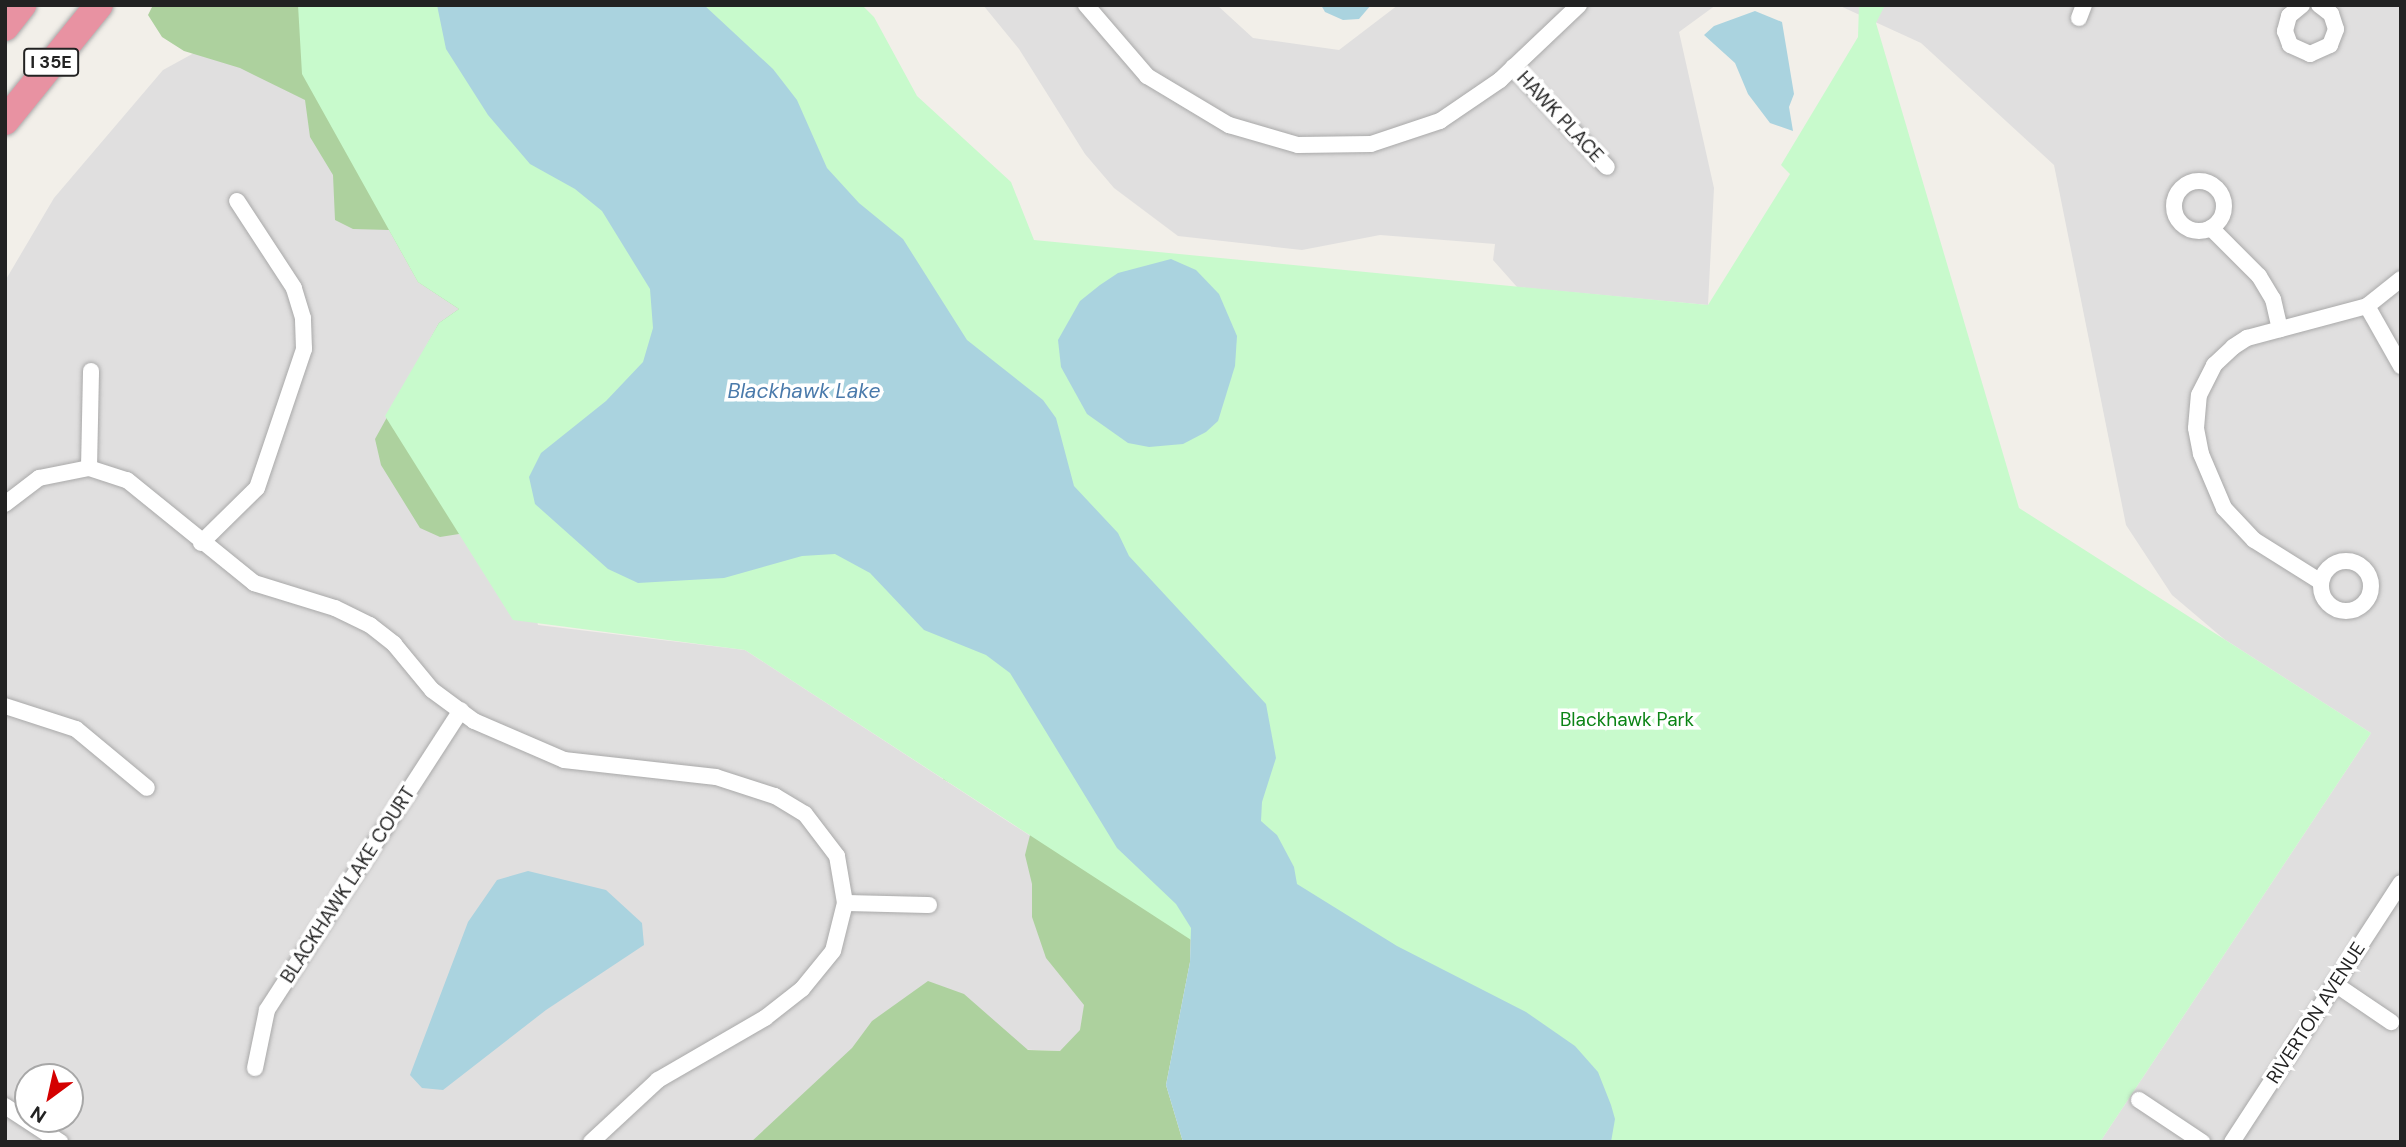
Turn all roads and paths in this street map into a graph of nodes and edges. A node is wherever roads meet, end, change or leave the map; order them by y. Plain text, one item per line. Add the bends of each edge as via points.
1 (22, 5) edge
2 (99, 5) edge
3 (1086, 5) edge
4 (1579, 5) edge
5 (2275, 5) edge
6 (2302, 5) edge
7 (2319, 5) edge
8 (2289, 16) junction
9 (5, 27) edge
10 (1513, 67) junction
11 (5, 121) edge
12 (1607, 167) dead end
13 (237, 201) dead end
14 (2211, 228) dead end
15 (2401, 279) edge
16 (2367, 306) junction
17 (2280, 330) junction
18 (2401, 366) edge
19 (92, 371) dead end
20 (89, 468) junction
21 (5, 504) edge
22 (201, 543) junction
23 (2321, 582) dead end
24 (5, 706) edge
25 (461, 710) junction
26 (148, 788) dead end
27 (2401, 883) edge
28 (845, 903) junction
29 (929, 905) dead end
30 (2335, 984) junction
31 (2391, 1022) dead end
32 (255, 1069) dead end
33 (2139, 1100) dead end
34 (5, 1106) edge
35 (60, 1142) edge
36 (591, 1142) edge
37 (2202, 1142) edge
38 (2232, 1142) edge

1 - 9 highway, I 35E
2 - 11 highway, I 35E
3 - 10 street via 1147,76 1229,125 1298,145 1370,144 1440,121
4 - 10 street
5 - 8 street
6 - 8 street
7 - 8 street via 2331,14 2336,29 2330,45 2318,53 2303,53 2291,45 2285,31
10 - 12 street, HAWK PLACE
13 - 22 street via 294,288 303,318 304,349 257,488
14 - 17 street via 2259,276 2273,299
15 - 16 street
16 - 17 street
16 - 18 street
17 - 23 street via 2247,338 2220,358 2201,387 2196,428 2205,469 2233,520 2254,540
19 - 20 street
20 - 21 street via 39,478
20 - 22 street via 127,480
22 - 25 street via 254,583 335,608 370,625 394,644 432,690
24 - 26 street via 76,729
25 - 28 street via 474,721 564,760 716,777 775,796 805,814 837,856
25 - 32 street, BLACKHAWK LAKE COURT via 267,1010
27 - 30 street, RIVERTON AVENUE
28 - 29 street
28 - 36 street via 833,951 802,989 765,1018 658,1080
30 - 31 street
30 - 38 street, RIVERTON AVENUE
33 - 37 street
34 - 35 street

